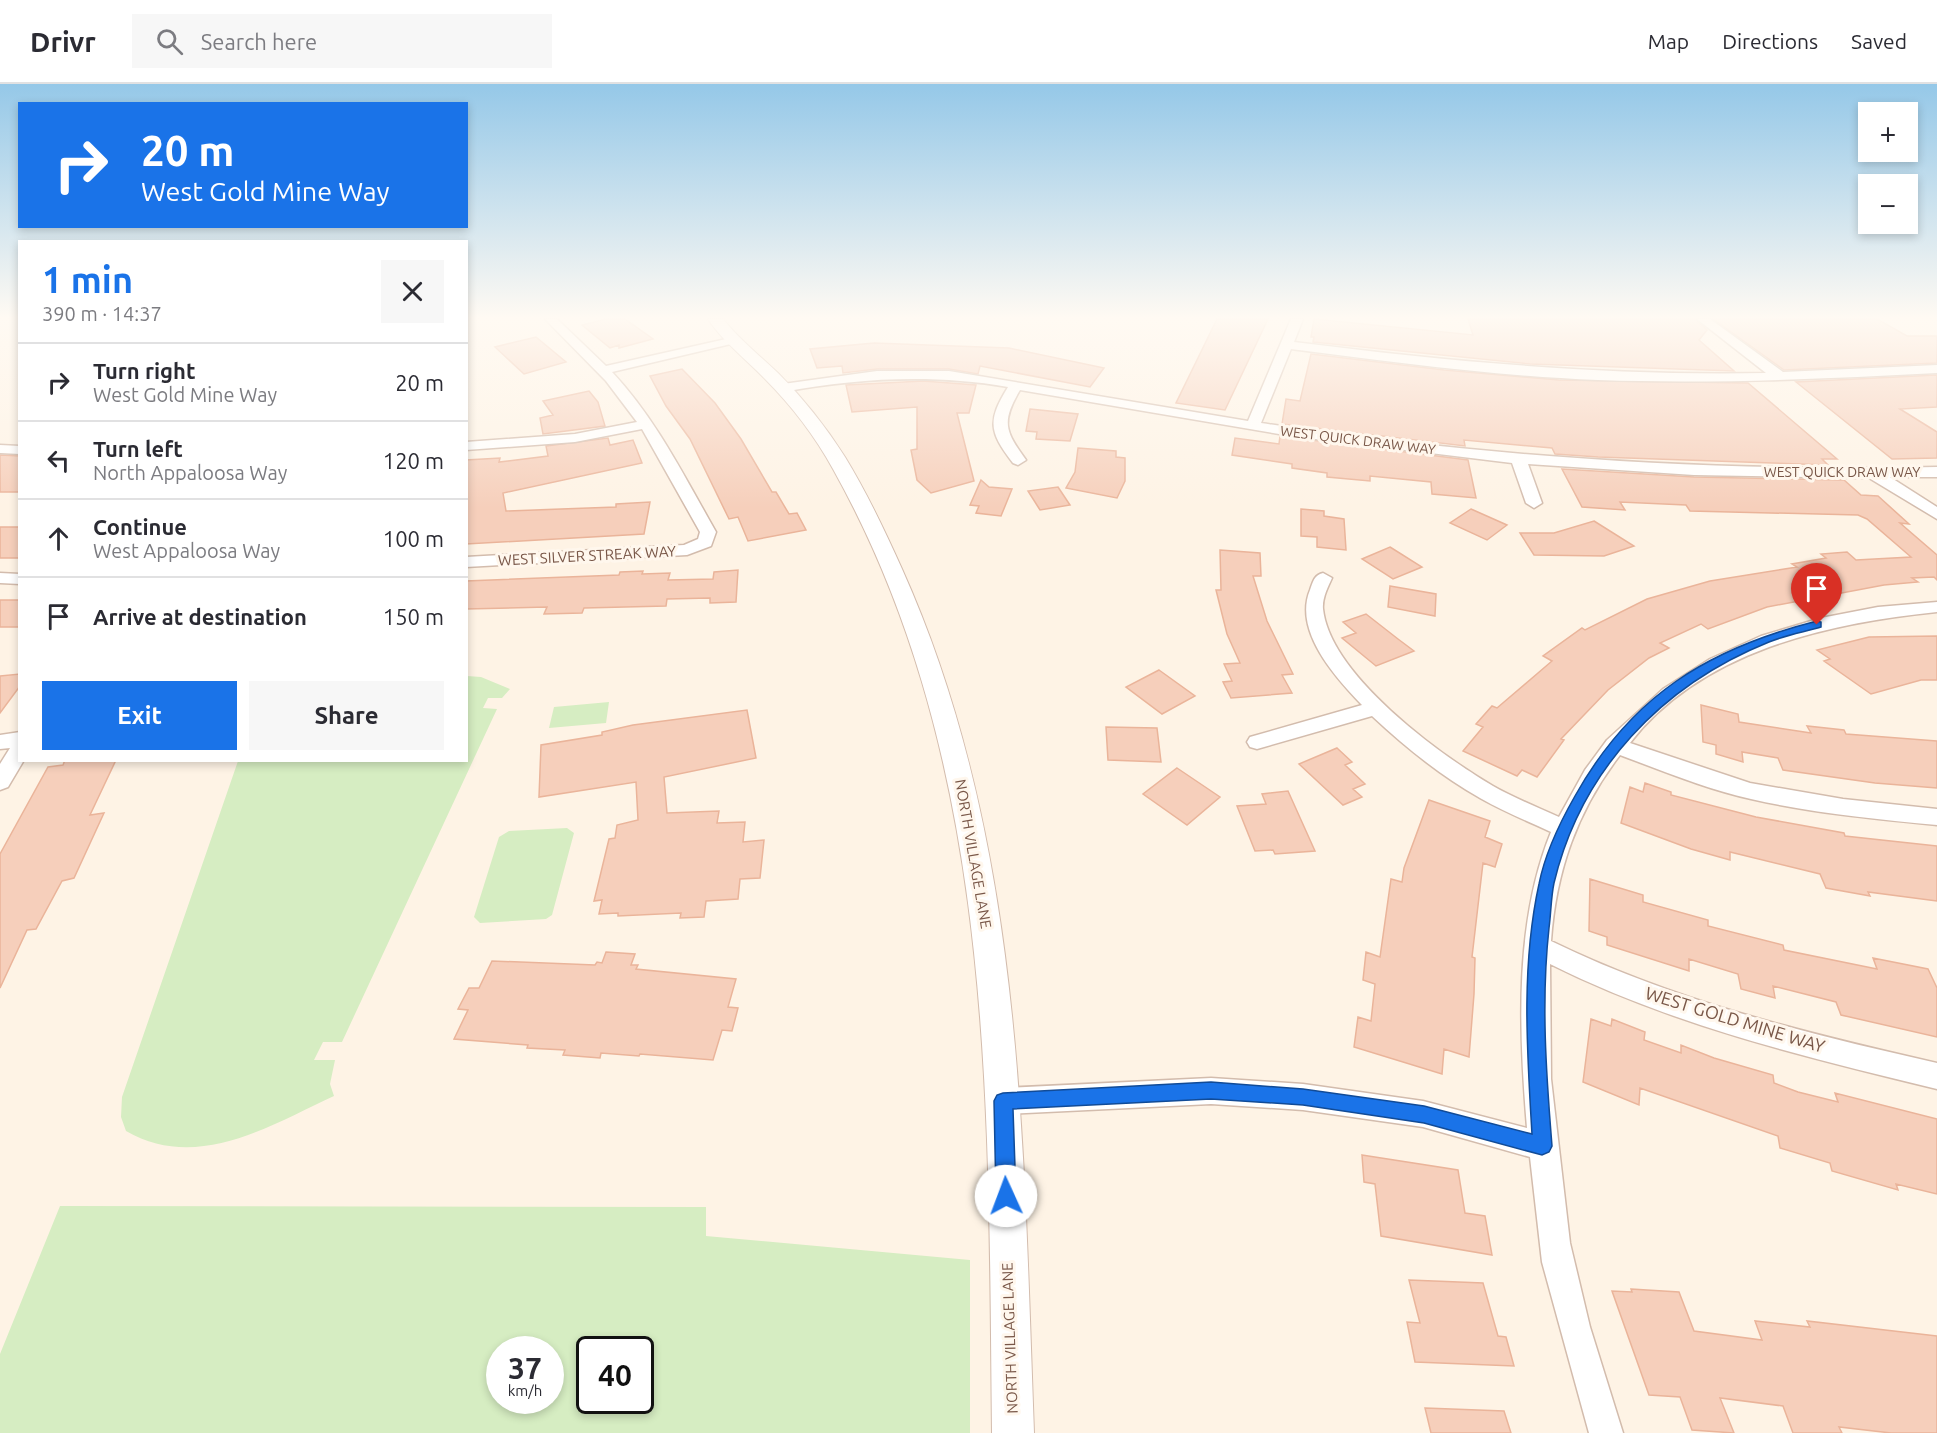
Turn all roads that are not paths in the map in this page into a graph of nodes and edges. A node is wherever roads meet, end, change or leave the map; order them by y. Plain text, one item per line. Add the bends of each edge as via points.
1 (614, 382) edge
2 (777, 382) edge
3 (819, 382) edge
4 (995, 382) edge
5 (1272, 382) edge
6 (1016, 385) junction
7 (783, 388) junction
8 (647, 424) junction
9 (1253, 426) junction
10 (468, 446) edge
11 (0, 449) edge
12 (18, 450) edge
13 (1518, 458) junction
14 (1018, 460) dead end
15 (1937, 472) edge
16 (1872, 473) junction
17 (1534, 503) dead end
18 (1937, 514) edge
19 (468, 562) edge
20 (0, 578) edge
21 (1323, 578) dead end
22 (18, 579) edge
23 (1937, 607) edge
24 (1376, 708) junction
25 (18, 739) edge
26 (0, 741) edge
27 (1257, 742) dead end
28 (1614, 745) junction
29 (18, 752) edge
30 (0, 782) edge
31 (1937, 816) edge
32 (1564, 829) junction
33 (1539, 947) junction
34 (1937, 1076) edge
35 (1003, 1101) junction
36 (1542, 1146) junction
37 (1013, 1433) edge
38 (1606, 1433) edge

1 - 8 street
2 - 7 street, NORTH VILLAGE LANE
3 - 7 street, WEST QUICK DRAW WAY
4 - 6 street, WEST QUICK DRAW WAY
5 - 9 street
6 - 9 street, WEST QUICK DRAW WAY
6 - 14 street via 998,423 1001,439
7 - 35 street, NORTH VILLAGE LANE via 830,448 888,556 936,686 972,837 988,943
8 - 10 street via 575,438
8 - 19 street, WEST SILVER STREAK WAY via 708,532 705,542 687,550
9 - 13 street, WEST QUICK DRAW WAY
11 - 12 street
13 - 16 street, WEST QUICK DRAW WAY via 1661,470
13 - 17 street
15 - 16 street, WEST QUICK DRAW WAY
16 - 18 street
20 - 22 street
21 - 24 street via 1314,607 1320,635
23 - 28 street via 1871,614 1766,639 1677,686
24 - 27 street
24 - 32 street via 1428,753 1486,791
25 - 26 street
28 - 31 street via 1748,790 1820,804
28 - 32 street
29 - 30 street
32 - 33 street via 1546,884
33 - 34 street, WEST GOLD MINE WAY via 1587,972 1684,1007 1782,1038
33 - 36 street via 1534,1022
35 - 36 street via 1211,1091 1303,1097 1424,1114
35 - 37 street, NORTH VILLAGE LANE
36 - 38 street via 1557,1259 1585,1370

